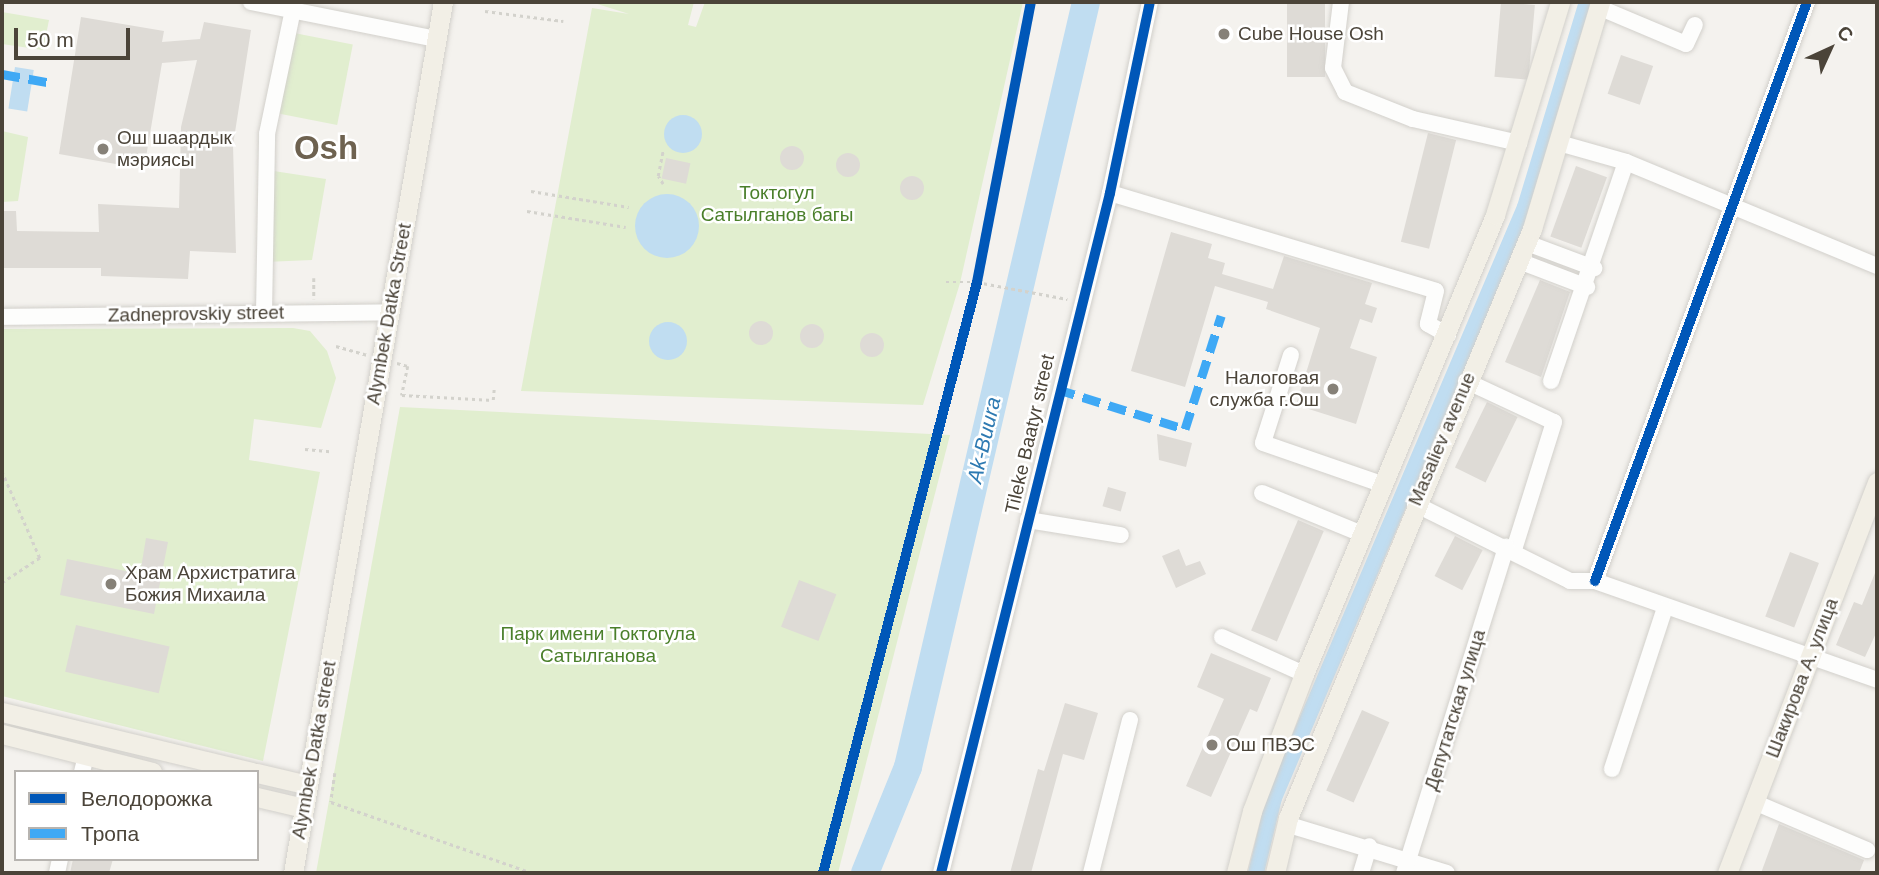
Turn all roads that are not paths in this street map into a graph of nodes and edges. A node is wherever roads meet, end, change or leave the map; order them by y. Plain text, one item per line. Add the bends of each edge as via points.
1 (251, 2) edge
2 (443, 2) edge
3 (1150, 2) edge
4 (1341, 2) edge
5 (1560, 2) edge
6 (1807, 2) edge
7 (1599, 4) edge
8 (293, 10) junction
9 (1695, 25) dead end
10 (436, 39) junction
11 (1519, 143) junction
12 (1559, 143) junction
13 (1626, 162) junction
14 (1110, 193) junction
15 (1732, 210) junction
16 (1527, 243) junction
17 (1519, 261) junction
18 (1877, 267) edge
19 (1594, 268) junction
20 (1587, 287) junction
21 (390, 312) junction
22 (264, 313) junction
23 (2, 317) edge
24 (1448, 335) junction
25 (1291, 355) dead end
26 (1466, 381) junction
27 (1551, 381) dead end
28 (1877, 482) edge
29 (1384, 485) junction
30 (1262, 493) dead end
31 (1415, 504) junction
32 (1028, 520) junction
33 (1362, 534) junction
34 (1121, 535) dead end
35 (1510, 549) junction
36 (1595, 581) junction
37 (1664, 608) junction
38 (1222, 637) dead end
39 (1809, 657) junction
40 (1304, 674) junction
41 (1877, 680) edge
42 (2, 712) edge
43 (1130, 720) dead end
44 (2, 734) edge
45 (84, 764) edge
46 (1612, 769) dead end
47 (135, 770) edge
48 (244, 770) edge
49 (259, 773) edge
50 (308, 785) junction
51 (259, 797) edge
52 (1755, 802) junction
53 (304, 808) junction
54 (1286, 824) junction
55 (1369, 846) junction
56 (1867, 850) dead end
57 (1406, 866) edge
58 (293, 873) edge
59 (941, 873) edge
60 (1091, 873) edge
61 (1236, 873) edge
62 (1275, 873) edge
63 (1361, 873) edge
64 (1447, 873) edge
65 (1727, 873) edge

1 - 8 street
2 - 10 main road, Alymbek Datka Street
3 - 14 street, Tileke Baatyr street
4 - 11 street via 1333,68 1345,92 1413,119
5 - 11 main road, Masaliev avenue
6 - 15 street
7 - 9 street via 1686,44
7 - 12 main road, Masaliev avenue
8 - 10 street
8 - 22 street via 267,134
10 - 21 main road, Alymbek Datka Street
11 - 24 main road, Masaliev avenue
12 - 13 street
12 - 16 main road, Masaliev avenue
13 - 15 street
13 - 19 street
14 - 24 street via 1436,291 1428,324
14 - 32 street, Tileke Baatyr street
15 - 18 street
15 - 36 street
16 - 17 main road, Masaliev avenue
16 - 19 street
17 - 20 street
17 - 26 main road, Masaliev avenue
19 - 20 street
20 - 27 street
21 - 22 street, Zadneprovskiy street
21 - 50 main road, Alymbek Datka Street
22 - 23 street, Zadneprovskiy street
24 - 29 main road, Masaliev avenue
25 - 29 street via 1263,443
26 - 31 main road, Masaliev avenue
26 - 35 street, Депутатская улица via 1554,422
28 - 39 main road, Шакирова А. улица
29 - 33 main road, Masaliev avenue
30 - 33 street
31 - 35 street
31 - 54 main road, Masaliev avenue
32 - 34 street
32 - 59 street, Tileke Baatyr street
33 - 40 main road, Masaliev avenue
35 - 36 street via 1570,581
35 - 57 street, Депутатская улица
36 - 37 street
37 - 39 street
37 - 46 street
38 - 40 street
39 - 41 street
39 - 52 main road, Шакирова А. улица
40 - 61 main road, Masaliev avenue via 1252,811
42 - 48 main road
43 - 60 street
44 - 45 main road
45 - 47 main road
49 - 50 main road
50 - 53 main road, Alymbek Datka street
51 - 53 main road
52 - 56 street
52 - 65 main road, Шакирова А. улица
53 - 58 main road, Alymbek Datka street
54 - 55 street
54 - 62 main road, Masaliev avenue
55 - 57 street
55 - 63 street
57 - 64 street

